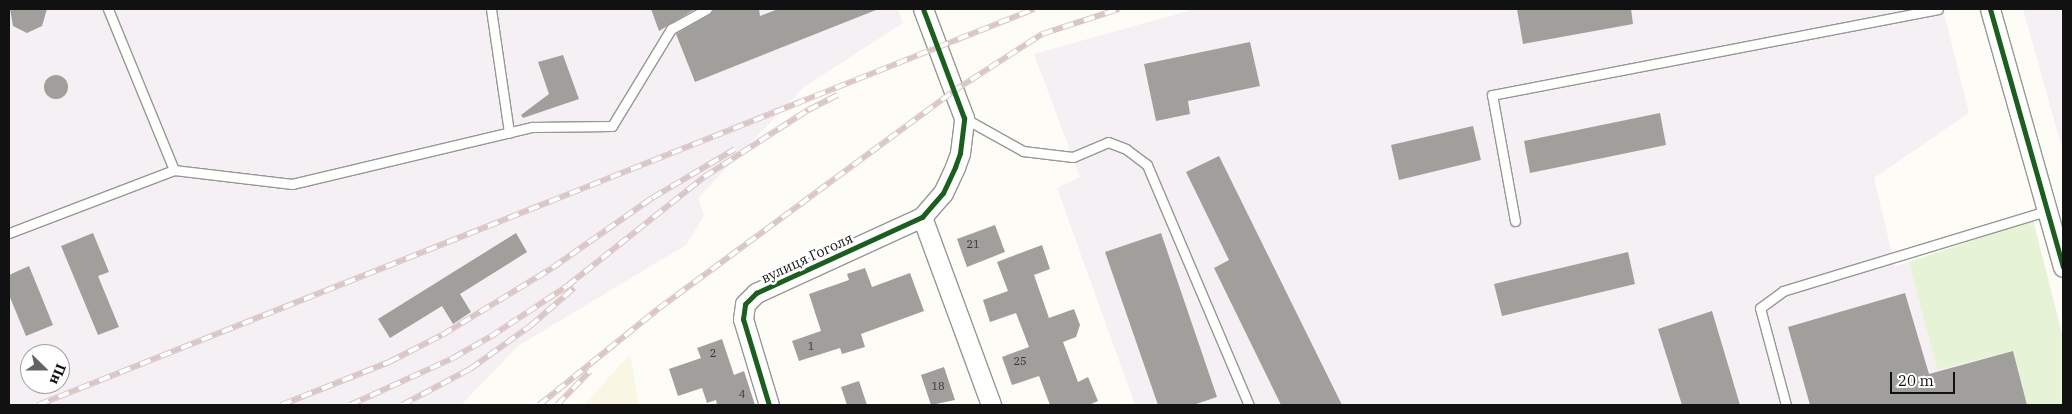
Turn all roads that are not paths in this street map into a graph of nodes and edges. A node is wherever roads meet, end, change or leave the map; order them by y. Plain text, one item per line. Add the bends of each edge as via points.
1 (108, 9) edge
2 (491, 9) edge
3 (707, 9) edge
4 (923, 9) edge
5 (1938, 9) edge
6 (1990, 9) edge
7 (964, 118) junction
8 (509, 133) junction
9 (174, 170) junction
10 (2046, 211) junction
11 (922, 217) junction
12 (1515, 221) dead end
13 (9, 233) edge
14 (2063, 267) edge
15 (769, 405) edge
16 (991, 405) edge
17 (1249, 405) edge
18 (1786, 405) edge

1 - 9 lane
2 - 8 lane
3 - 8 lane via 671,30 612,126 532,127
4 - 7 street
5 - 12 lane via 1492,95
6 - 10 street
7 - 11 street via 955,167 943,193
7 - 17 lane via 1023,151 1072,157 1108,142 1126,149 1147,165
8 - 9 lane via 292,184
9 - 13 lane
10 - 14 street
10 - 18 lane via 1783,291 1760,308
11 - 15 street, вулиця Гоголя via 756,293 745,304 743,319
11 - 16 street

